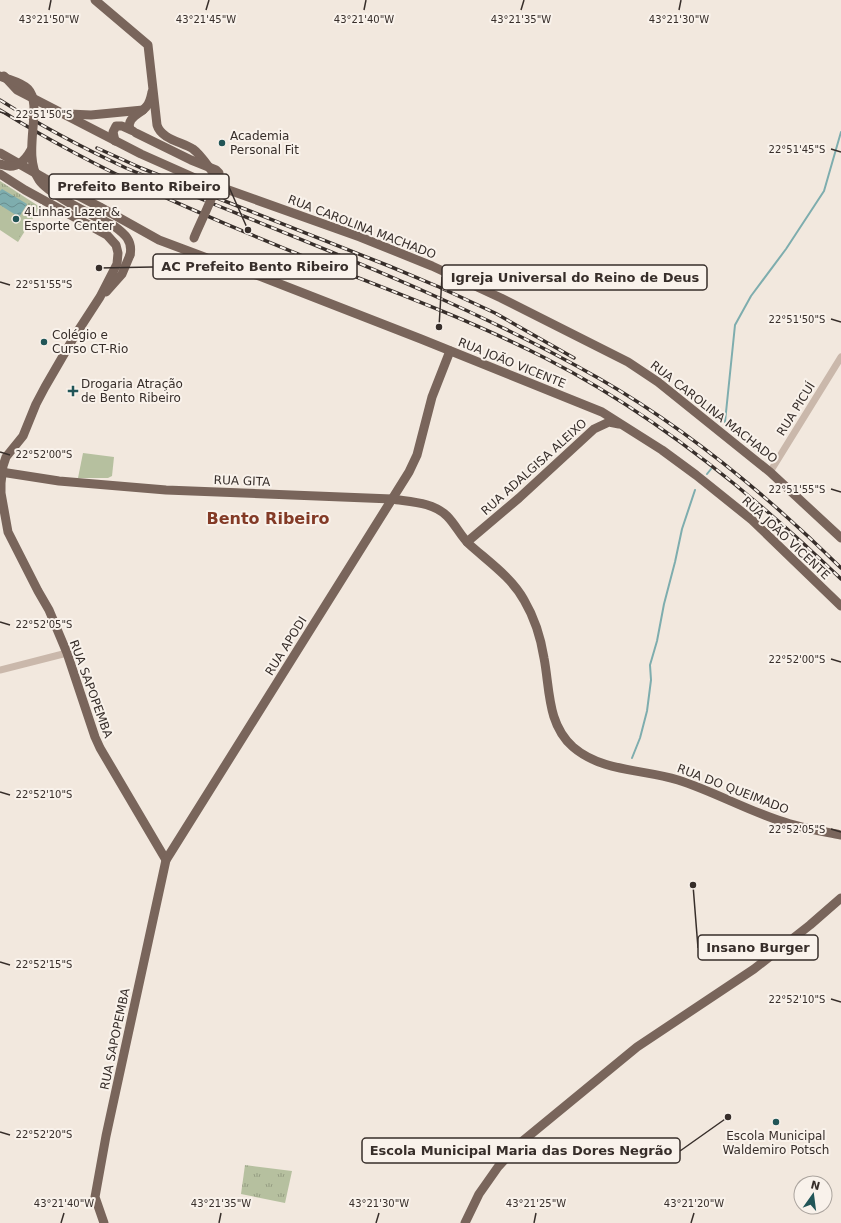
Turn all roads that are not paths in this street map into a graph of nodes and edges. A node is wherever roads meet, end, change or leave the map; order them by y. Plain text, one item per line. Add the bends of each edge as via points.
1 (95, 0) edge
2 (0, 72) edge
3 (0, 76) edge
4 (152, 91) junction
5 (143, 110) junction
6 (62, 113) junction
7 (133, 131) junction
8 (115, 141) junction
9 (31, 150) junction
10 (0, 153) edge
11 (0, 164) edge
12 (0, 174) edge
13 (231, 190) junction
14 (188, 251) junction
15 (100, 297) junction
16 (450, 351) junction
17 (841, 357) edge
18 (592, 408) junction
19 (621, 424) junction
20 (594, 429) junction
21 (1, 472) edge
22 (770, 472) junction
23 (392, 499) junction
24 (841, 538) edge
25 (467, 542) junction
26 (841, 606) edge
27 (66, 653) junction
28 (0, 670) edge
29 (841, 835) edge
30 (155, 842) junction
31 (173, 848) junction
32 (166, 860) junction
33 (841, 898) edge
34 (104, 1223) edge
35 (465, 1223) edge

1 - 4 main road via 148,45
2 - 6 main road, RUA CAROLINA MACHADO via 17,90
3 - 9 main road, bridge via 22,85 32,96 34,111
4 - 5 main road
4 - 13 main road via 160,132 194,150 219,180
5 - 6 main road via 91,116
5 - 7 main road via 130,121 128,126
6 - 8 main road, RUA CAROLINA MACHADO
7 - 8 main road via 121,125 115,127
7 - 14 main road, bridge via 219,172
8 - 13 main road, RUA CAROLINA MACHADO via 195,178
9 - 11 main road, bridge via 25,160 17,166
9 - 15 main road, bridge via 32,167 43,186 123,233 130,242 130,255 122,274
10 - 14 main road, RUA JOÃO VICENTE via 160,240
12 - 15 main road via 107,235 116,245 118,264
13 - 22 main road, RUA CAROLINA MACHADO via 395,250 501,298 628,362 713,425
14 - 16 main road, RUA JOÃO VICENTE via 262,277
15 - 21 main road via 52,374 36,404 26,432 6,457
16 - 18 main road, RUA JOÃO VICENTE
16 - 23 main road, RUA APODI via 432,397 417,455
17 - 22 street, RUA PICUÍ
18 - 19 main road, RUA JOÃO VICENTE
18 - 20 main road via 596,418
19 - 20 main road, RUA ADALGISA ALEIXO via 609,422
19 - 26 main road, RUA JOÃO VICENTE via 674,458 752,520
20 - 25 main road, RUA ADALGISA ALEIXO via 520,498
21 - 23 main road, RUA GITA via 59,481 166,490
21 - 27 main road, RUA SAPOPEMBA via 1,493 8,532 49,610
22 - 24 main road, RUA CAROLINA MACHADO
23 - 25 main road, RUA GITA via 438,508 448,516
23 - 31 main road, RUA APODI
25 - 29 main road, RUA DO QUEIMADO via 515,586 525,600 537,628 553,718 572,746 584,756 598,763 673,778 782,822
27 - 28 street
27 - 30 main road, RUA SAPOPEMBA via 100,748
30 - 31 main road
30 - 32 main road, RUA SAPOPEMBA
31 - 32 main road, RUA SAPOPEMBA
32 - 34 main road, RUA SAPOPEMBA via 95,1197
33 - 35 main road via 754,969 637,1047 519,1144 498,1167 479,1194

